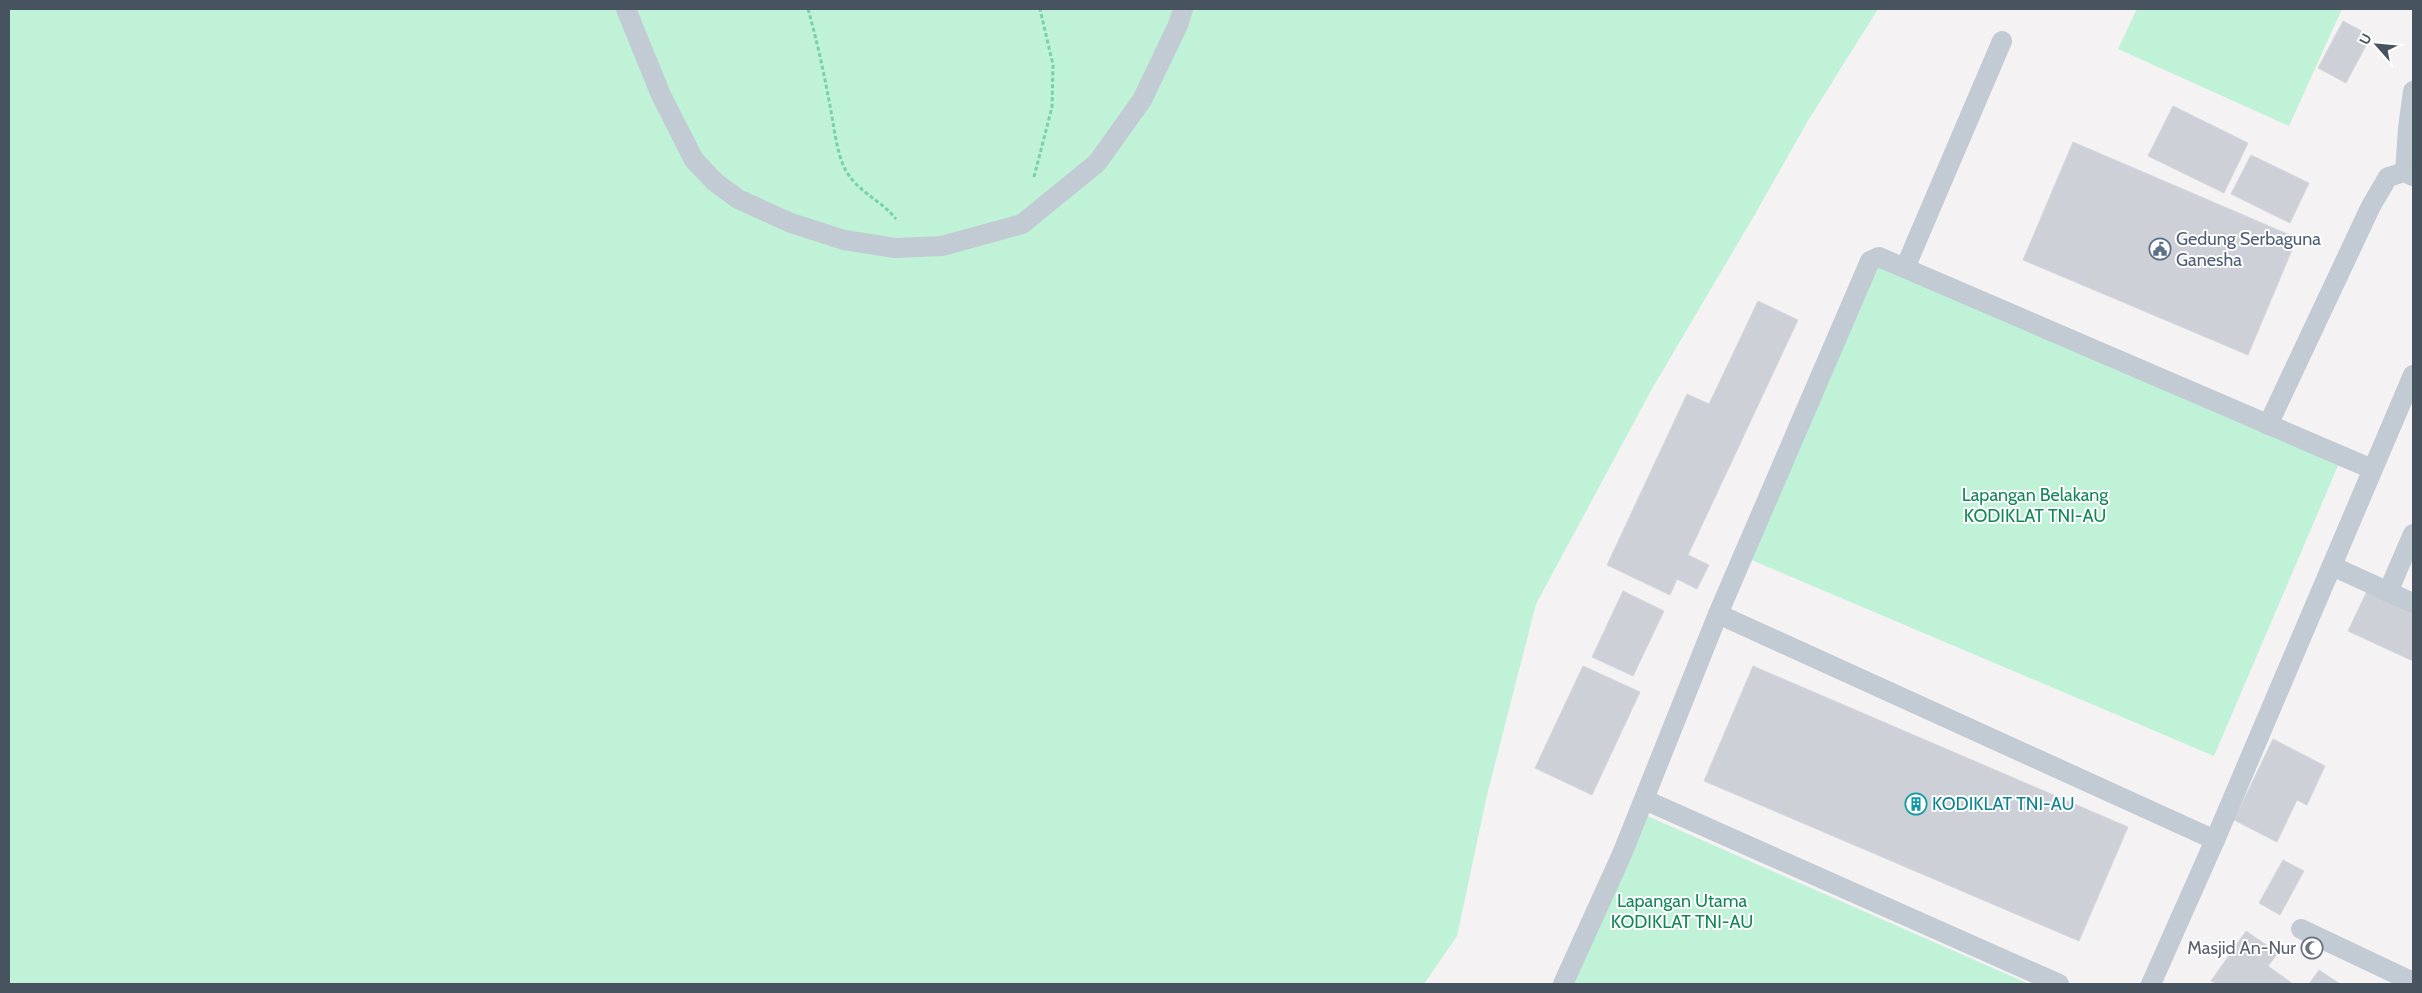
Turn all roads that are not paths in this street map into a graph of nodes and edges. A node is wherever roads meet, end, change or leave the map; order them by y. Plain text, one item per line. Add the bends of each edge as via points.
1 (626, 9) edge
2 (1183, 9) edge
3 (2002, 41) dead end
4 (2413, 91) edge
5 (2409, 174) edge
6 (1905, 268) junction
7 (2413, 375) edge
8 (2268, 424) junction
9 (2372, 469) junction
10 (2413, 534) edge
11 (2332, 566) junction
12 (2388, 592) junction
13 (2413, 603) edge
14 (1718, 614) junction
15 (1645, 800) junction
16 (2215, 840) junction
17 (2301, 929) dead end
18 (2413, 982) edge
19 (1563, 984) edge
20 (2059, 984) edge
21 (2151, 984) edge

1 - 2 lane via 661,95 694,160 715,182 738,199 791,222 844,240 895,248 942,246 1022,224 1097,164 1142,100
3 - 6 lane
4 - 5 lane via 2408,128
5 - 8 lane via 2388,177 2371,206
6 - 8 lane
6 - 14 lane via 1879,257 1870,261 1865,270
7 - 9 lane
8 - 9 lane
9 - 11 lane
10 - 12 lane
11 - 12 lane
11 - 16 lane
12 - 13 lane
14 - 15 lane
14 - 16 lane
15 - 19 lane
15 - 20 lane
16 - 21 lane
17 - 18 lane

